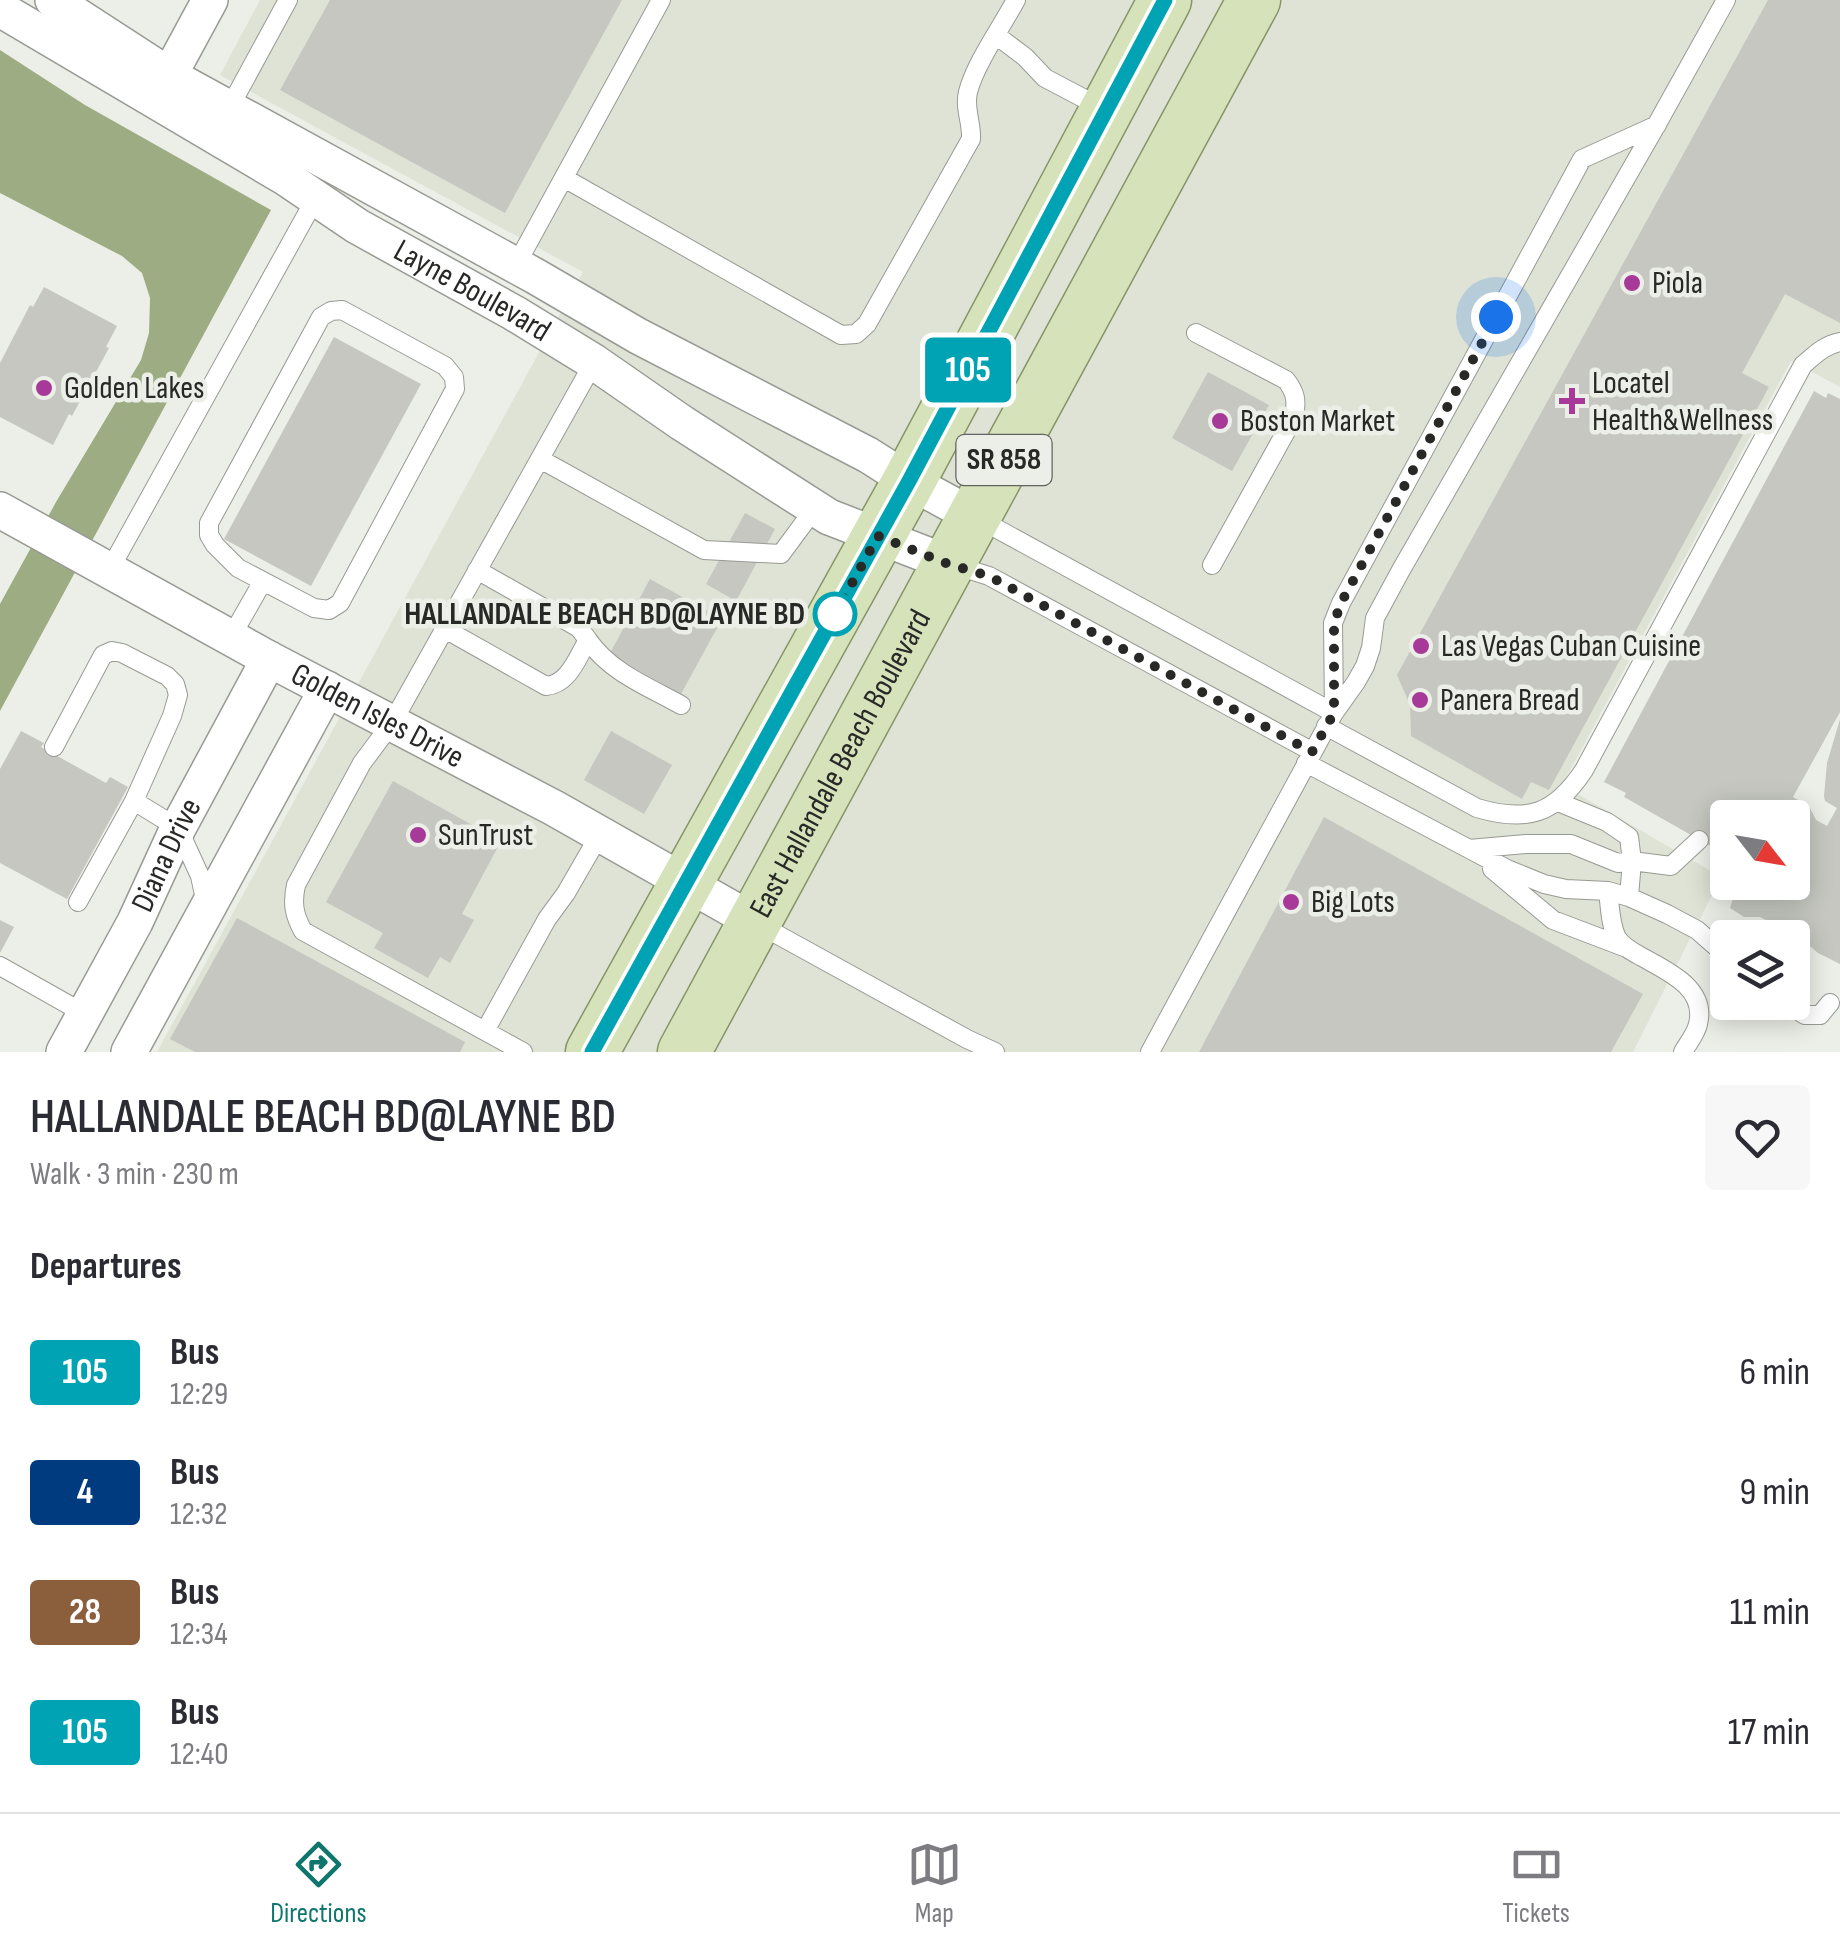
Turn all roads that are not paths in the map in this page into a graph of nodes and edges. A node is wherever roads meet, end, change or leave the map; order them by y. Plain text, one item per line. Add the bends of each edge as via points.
1 (53, 0) edge
2 (210, 0) edge
3 (288, 0) edge
4 (661, 0) edge
5 (1016, 0) edge
6 (1165, 0) edge
7 (1254, 0) edge
8 (1726, 0) edge
9 (0, 9) edge
10 (996, 36) junction
11 (162, 89) junction
12 (1106, 111) junction
13 (221, 122) junction
14 (1657, 124) junction
15 (333, 165) junction
16 (564, 178) junction
17 (315, 199) junction
18 (523, 288) junction
19 (1196, 332) dead end
20 (1840, 342) edge
21 (594, 362) junction
22 (540, 459) junction
23 (909, 481) junction
24 (815, 508) junction
25 (0, 510) edge
26 (973, 516) junction
27 (878, 536) junction
28 (101, 564) junction
29 (948, 564) junction
30 (1212, 565) dead end
31 (477, 570) junction
32 (263, 581) junction
33 (444, 630) junction
34 (231, 637) junction
35 (588, 640) junction
36 (270, 659) junction
37 (327, 689) junction
38 (681, 705) dead end
39 (1330, 720) junction
40 (392, 723) junction
41 (54, 746) dead end
42 (1310, 758) junction
43 (134, 801) junction
44 (1558, 802) junction
45 (178, 828) junction
46 (600, 834) junction
47 (1699, 840) dead end
48 (1469, 849) junction
49 (1632, 861) junction
50 (685, 882) junction
51 (1608, 891) junction
52 (1629, 897) junction
53 (78, 902) dead end
54 (207, 908) junction
55 (755, 922) junction
56 (1710, 941) edge
57 (1624, 947) junction
58 (0, 966) edge
59 (1830, 1003) dead end
60 (85, 1014) junction
61 (1810, 1014) edge
62 (485, 1031) junction
63 (1688, 1050) edge
64 (64, 1052) edge
65 (129, 1052) edge
66 (523, 1052) edge
67 (592, 1052) edge
68 (684, 1052) edge
69 (995, 1052) edge
70 (1150, 1052) edge

1 - 11 street, Layne Boulevard
2 - 11 street
3 - 13 lane
4 - 16 lane
5 - 10 lane
6 - 12 main road, SR 858
7 - 26 main road, East Hallandale Beach Boulevard / SR 858
8 - 14 lane
9 - 11 street, Layne Boulevard
10 - 12 lane via 1045,78
10 - 16 lane via 968,93 971,138 856,334 841,335
11 - 13 street, Layne Boulevard
12 - 23 main road, SR 858
13 - 15 street, Layne Boulevard
13 - 17 street, Layne Boulevard
14 - 39 lane via 1401,570 1375,618 1364,666
14 - 39 lane via 1582,159 1556,206 1341,603 1334,623
15 - 17 lane
15 - 18 street, Layne Boulevard
16 - 18 lane
17 - 18 street, Layne Boulevard via 356,226
17 - 28 lane
18 - 21 street, Layne Boulevard
18 - 23 street, Layne Boulevard via 638,336
19 - 30 lane via 1286,380 1297,403
20 - 44 lane via 1804,366 1584,770
21 - 22 lane
21 - 24 street, Layne Boulevard
22 - 24 lane via 704,550 781,554
22 - 31 lane
23 - 26 street, Layne Boulevard
23 - 27 main road, SR 858
24 - 27 street, Layne Boulevard
25 - 28 street, Golden Isles Drive
26 - 29 main road, East Hallandale Beach Boulevard / SR 858
26 - 39 lane
27 - 29 street, Layne Boulevard
27 - 50 main road, SR 858
28 - 34 street, Golden Isles Drive
29 - 42 lane via 989,576
29 - 55 main road, East Hallandale Beach Boulevard / SR 858
31 - 33 lane
31 - 35 lane via 579,628
32 - 32 lane via 214,545 209,523 321,317 342,310 445,366 455,389 340,603 314,608
32 - 34 lane
33 - 35 lane via 546,686 566,677
33 - 40 lane
34 - 36 street, Golden Isles Drive
35 - 38 lane via 610,666
36 - 37 street, Golden Isles Drive
36 - 45 street, Diana Drive
37 - 40 street, Golden Isles Drive
37 - 54 street, Diana Drive
39 - 42 lane
39 - 44 lane via 1477,808 1518,815
40 - 46 street, Golden Isles Drive
40 - 62 lane via 362,763 296,885 295,916 302,931
41 - 43 lane via 102,656 122,652 168,676 178,695
42 - 48 lane
42 - 70 lane
43 - 45 lane
43 - 53 lane
44 - 49 lane via 1629,837
45 - 54 lane
45 - 60 street, Diana Drive
46 - 50 street, Golden Isles Drive
46 - 62 lane
47 - 49 lane via 1671,866
48 - 49 lane via 1571,844 1618,864
48 - 51 lane via 1544,884
48 - 57 lane via 1553,920
49 - 52 lane
50 - 55 street, Golden Isles Drive
50 - 67 main road, SR 858
51 - 52 lane
51 - 57 lane via 1612,925
52 - 56 lane
54 - 65 street, Diana Drive
55 - 68 main road, East Hallandale Beach Boulevard / SR 858
55 - 69 lane
57 - 63 lane via 1693,992 1698,1026
58 - 60 lane
59 - 61 lane via 1820,1015
60 - 64 street, Diana Drive
62 - 66 lane

